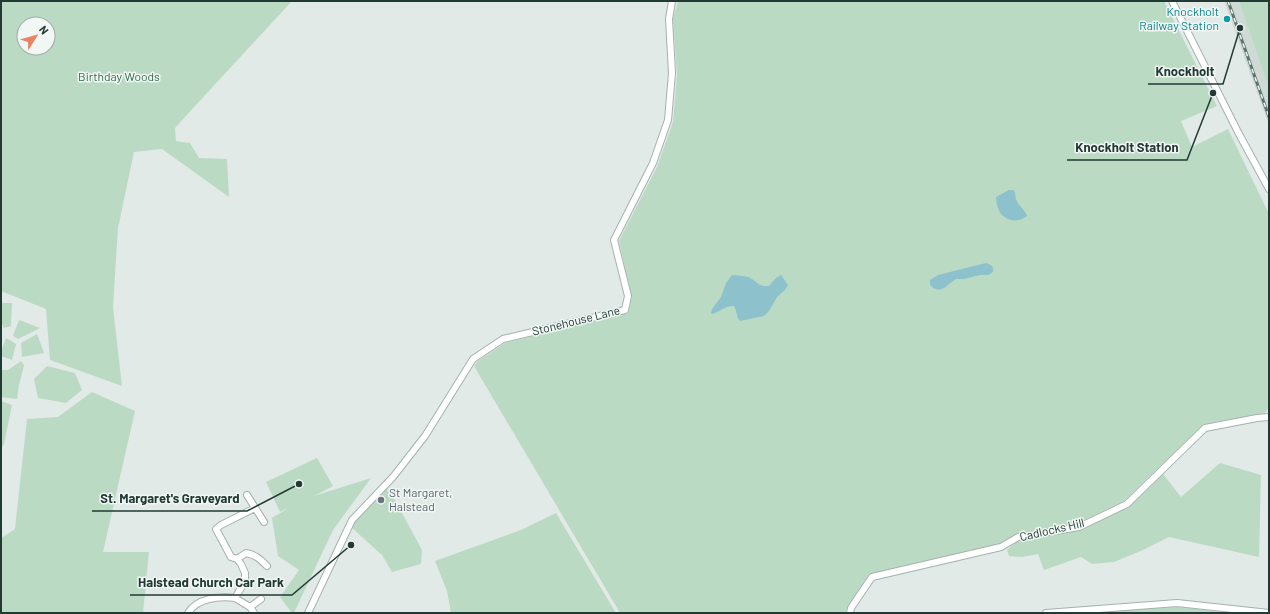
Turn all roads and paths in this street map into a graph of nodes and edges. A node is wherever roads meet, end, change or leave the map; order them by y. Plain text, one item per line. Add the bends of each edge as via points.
1 (672, 1) edge
2 (1172, 1) edge
3 (1269, 189) edge
4 (1269, 417) edge
5 (248, 495) dead end
6 (255, 508) junction
7 (264, 522) dead end
8 (237, 559) junction
9 (267, 566) dead end
10 (235, 598) junction
11 (261, 599) dead end
12 (250, 607) junction
13 (188, 613) edge
14 (254, 613) edge
15 (308, 613) edge
16 (850, 613) edge
17 (1046, 613) edge
18 (1269, 613) edge

1 - 15 street, Stonehouse Lane via 669,19 672,73 668,120 653,163 614,240 628,296 625,310 503,339 473,358 425,436 393,477 352,520
2 - 3 street
4 - 16 street, Cadlocks Hill via 1205,428 1126,504 1079,527 1018,537 1001,547 872,577
5 - 6 street
6 - 7 street
6 - 8 street via 216,529 231,556
8 - 9 street via 246,553 252,554
8 - 10 street via 245,573 245,581
10 - 12 street
10 - 13 street via 204,600
11 - 12 street
12 - 14 street
17 - 18 street via 1177,603

